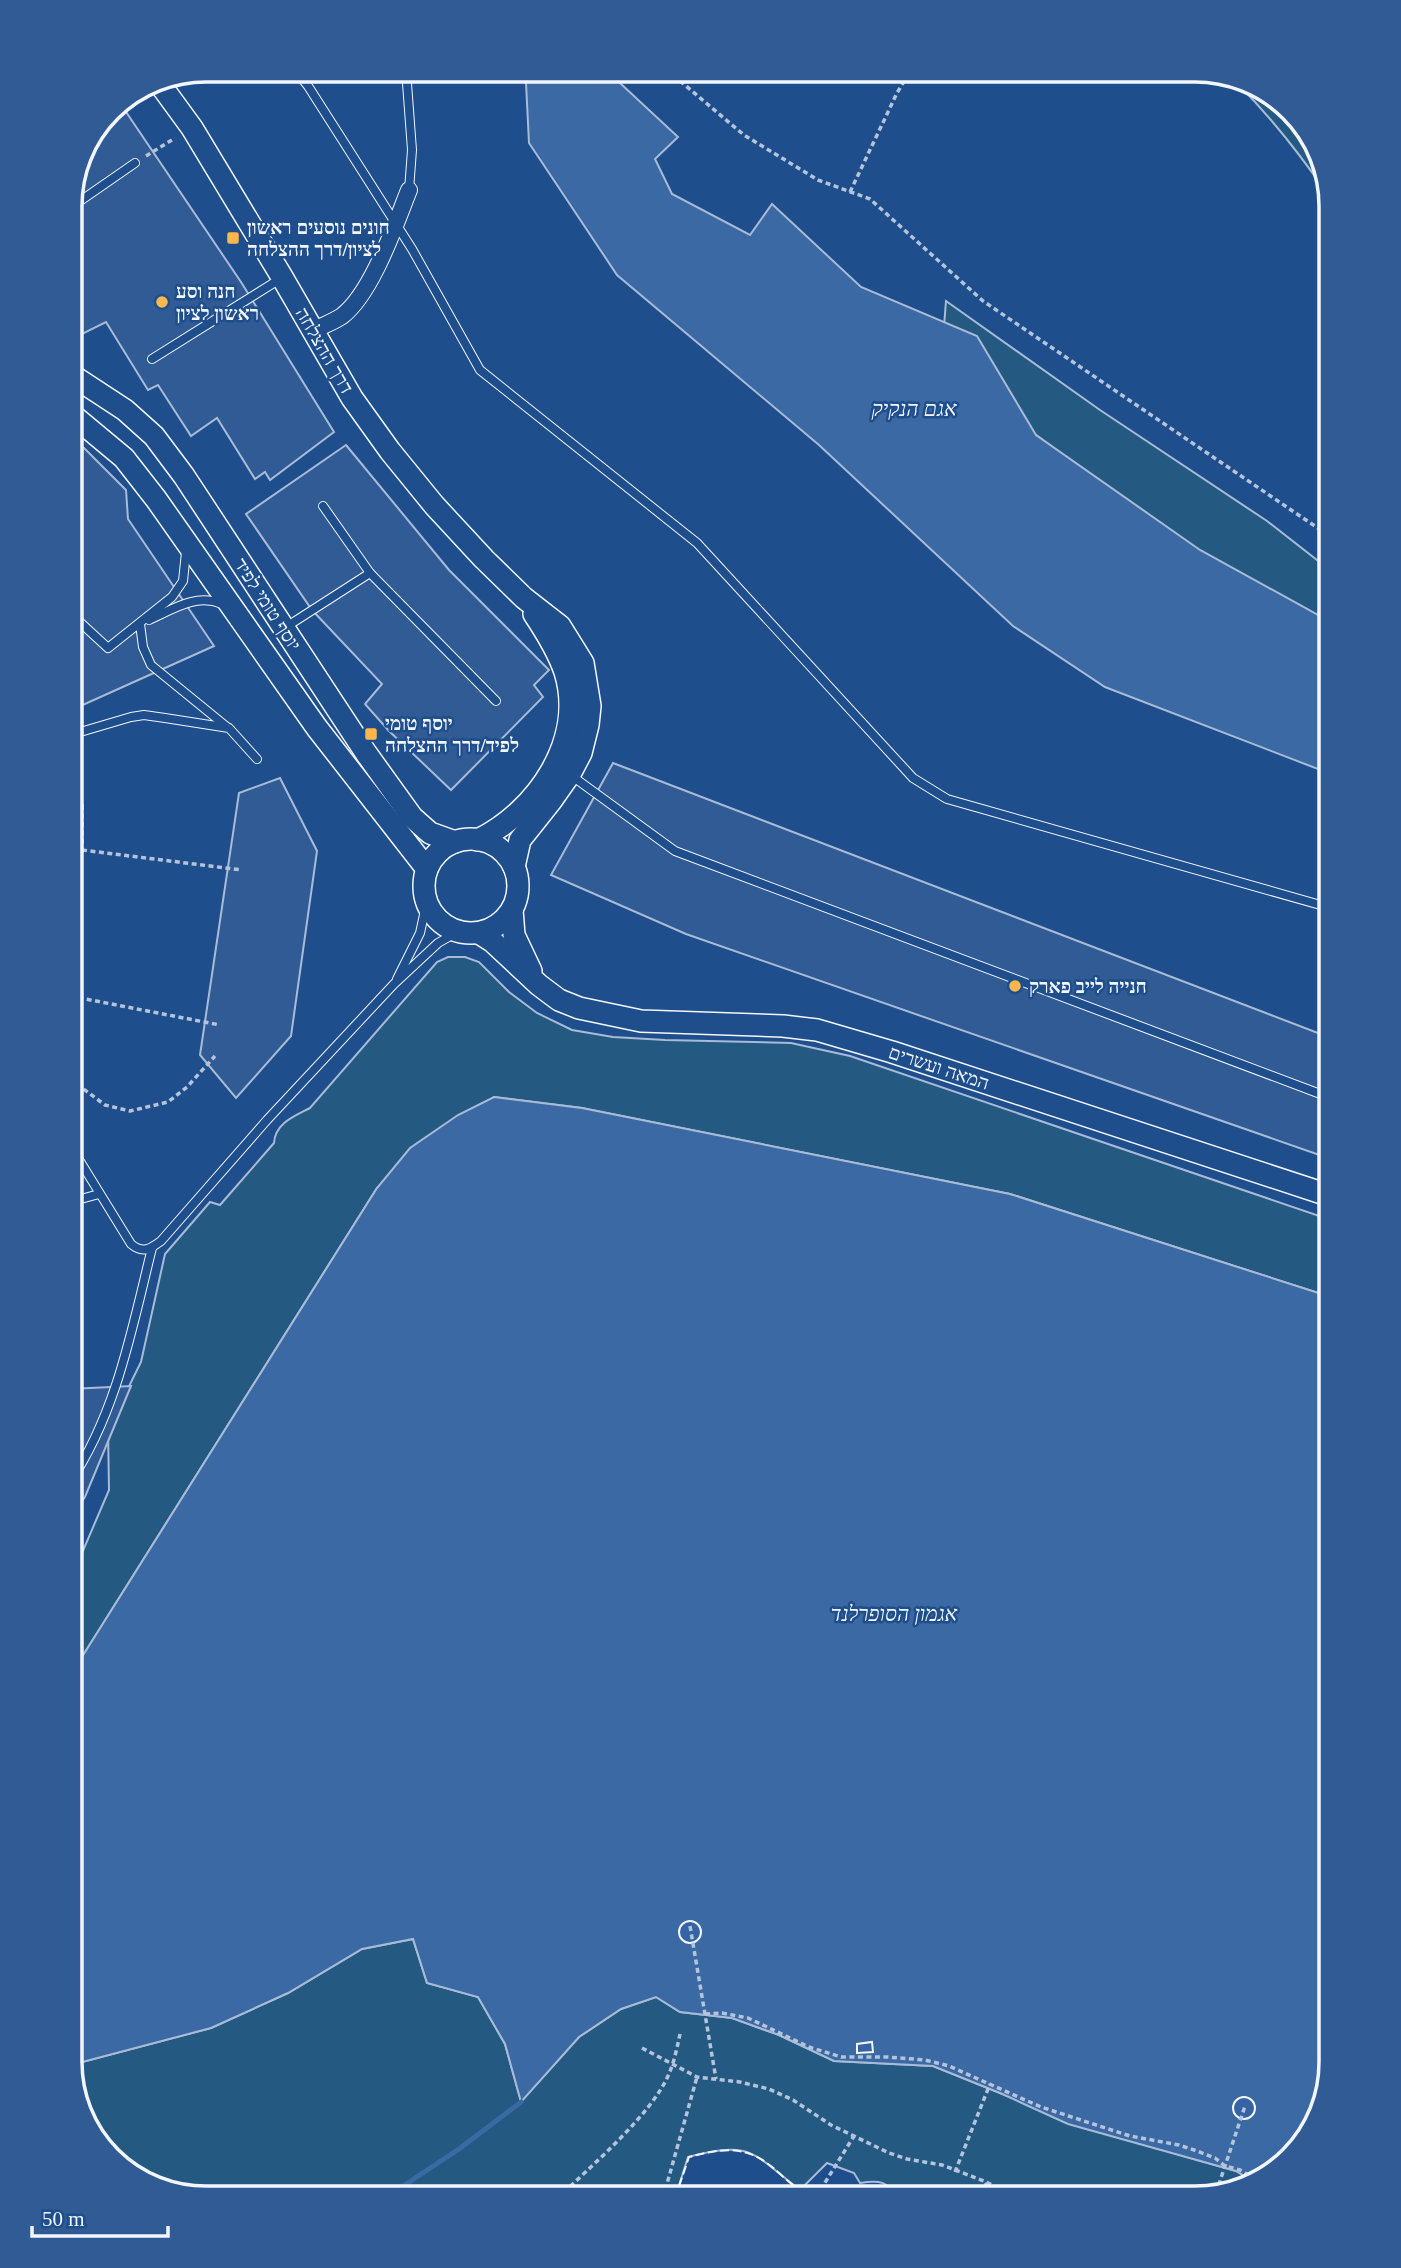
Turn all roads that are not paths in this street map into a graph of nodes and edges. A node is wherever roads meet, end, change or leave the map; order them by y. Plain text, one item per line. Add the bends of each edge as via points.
1 (306, 83) edge
2 (407, 83) edge
3 (164, 90) edge
4 (135, 163) road end
5 (409, 190) joint
6 (83, 199) edge
7 (396, 223) junction
8 (282, 277) junction
9 (313, 331) junction
10 (152, 359) dead end
11 (83, 382) edge
12 (83, 424) edge
13 (323, 506) dead end
14 (186, 542) junction
15 (370, 573) junction
16 (523, 598) junction
17 (233, 608) junction
18 (140, 624) junction
19 (83, 625) edge
20 (284, 628) junction
21 (496, 701) dead end
22 (229, 728) junction
23 (83, 731) edge
24 (257, 759) dead end
25 (570, 774) junction
26 (478, 840) junction
27 (455, 842) junction
28 (514, 867) junction
29 (428, 869) junction
30 (427, 901) junction
31 (1319, 905) edge
32 (512, 911) junction
33 (469, 932) junction
34 (394, 984) junction
35 (539, 985) junction
36 (1319, 1093) edge
37 (82, 1166) edge
38 (1319, 1192) edge
39 (99, 1194) junction
40 (82, 1199) edge
41 (152, 1248) junction
42 (82, 1459) edge

1 - 7 lane
2 - 5 lane via 412,150
3 - 8 street, דרך ההצלחה
4 - 6 lane
5 - 7 street
7 - 9 street via 369,282 353,304
7 - 31 lane via 480,370 697,543 913,778 947,800
8 - 9 street, דרך ההצלחה
8 - 10 lane
9 - 16 street, דרך ההצלחה via 390,451 434,505
11 - 20 street, יוסף טומי לפיד via 125,410 153,436
12 - 14 street, יוסף טומי לפיד via 124,458
13 - 15 lane
14 - 17 street, יוסף טומי לפיד
14 - 18 lane via 183,580 172,597
15 - 20 lane
15 - 21 lane
16 - 25 street, דרך ההצלחה via 560,626 583,663 590,705 588,725
16 - 26 street, דרך ההצלחה via 549,637 565,673 569,692 563,747 523,809
17 - 18 lane via 211,599 192,600
17 - 29 street, יוסף טומי לפיד via 317,728
18 - 19 lane via 108,648
18 - 22 lane via 151,665
20 - 27 street, יוסף טומי לפיד via 412,817 430,833
22 - 23 lane via 144,715
22 - 24 lane
25 - 28 street, דרך ההצלחה via 526,830
25 - 36 lane via 675,851
26 - 27 street
26 - 28 street via 499,848
27 - 29 street via 438,853
28 - 32 street via 518,889
29 - 30 street
30 - 33 street via 445,925
30 - 34 lane via 420,933
32 - 33 street via 492,928
32 - 35 street via 514,935
33 - 34 lane via 438,943
33 - 35 street, המאה ועשרים via 493,942
34 - 41 lane
35 - 38 street, המאה ועשרים via 579,1008 641,1021 783,1026 855,1040
37 - 39 lane
39 - 40 lane
39 - 41 lane via 131,1244 138,1250
41 - 42 lane via 110,1406

